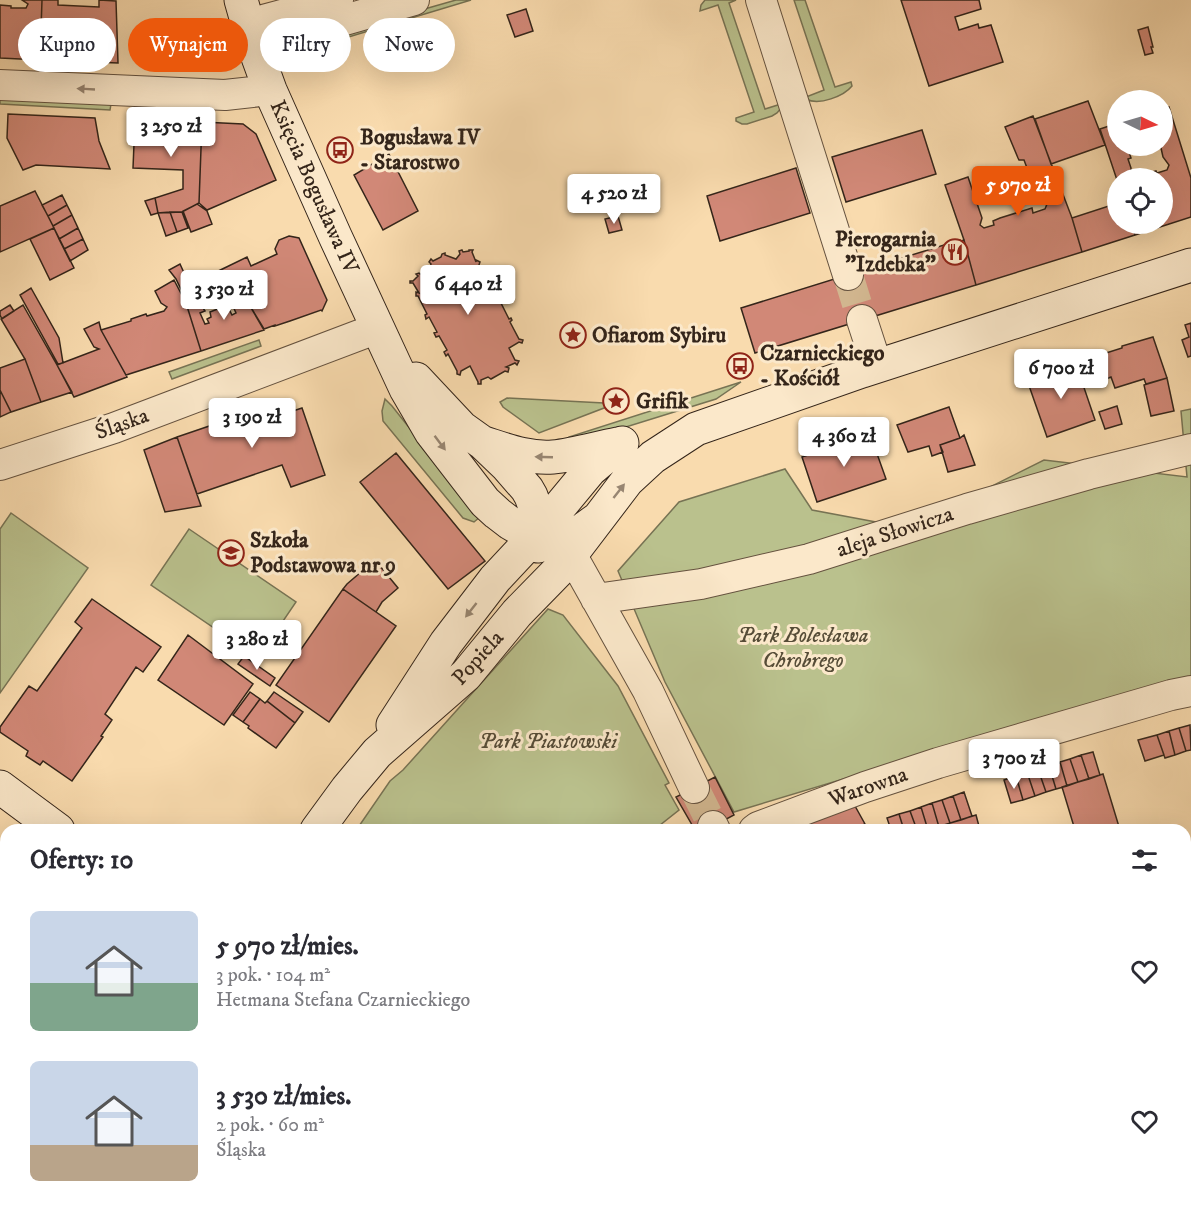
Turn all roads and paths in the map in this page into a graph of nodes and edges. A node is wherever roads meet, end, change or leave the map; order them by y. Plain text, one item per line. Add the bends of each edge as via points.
1 (338, 0) edge
2 (414, 0) edge
3 (761, 0) edge
4 (248, 23) edge
5 (0, 85) edge
6 (270, 90) junction
7 (1191, 265) edge
8 (848, 275) tunnel mouth
9 (862, 320) tunnel mouth
10 (381, 332) junction
11 (877, 366) junction
12 (696, 429) junction
13 (483, 443) junction
14 (622, 443) junction
15 (1191, 449) edge
16 (0, 465) edge
17 (485, 502) junction
18 (596, 520) junction
19 (537, 534) junction
20 (571, 554) junction
21 (495, 579) junction
22 (596, 598) junction
23 (517, 613) junction
24 (1191, 691) edge
25 (377, 753) junction
26 (0, 788) edge
27 (694, 788) tunnel mouth
28 (50, 824) edge
29 (321, 824) edge
30 (766, 824) edge

1 - 4 street
2 - 4 street
3 - 8 street
4 - 6 main road, Księcia Bogusława IV
6 -> 5 street via 225,95
6 - 10 main road, Księcia Bogusława IV
7 - 11 main road
9 - 11 street
10 - 13 main road, Księcia Bogusława IV via 418,383 462,428
10 - 16 street, Śląska
10 -> 17 main road, Księcia Bogusława IV via 406,389 431,432
11 - 12 main road
12 - 14 main road
18 -> 12 main road, Popiela via 627,481 653,457
14 -> 13 main road via 553,457 516,454
13 - 19 main road, Księcia Bogusława IV via 531,496
14 - 19 main road, Popiela via 590,470
15 - 22 street, aleja Słowicza via 989,502 809,559 701,584
17 - 19 main road, Księcia Bogusława IV via 510,523
17 - 21 main road via 500,541 500,567
18 - 19 main road, Księcia Bogusława IV via 572,534
18 - 20 main road, Popiela
19 - 21 main road, Popiela
19 - 23 main road via 533,578
20 - 22 street
20 - 23 main road, Popiela
21 -> 25 main road, Popiela via 446,643
22 - 27 street via 648,691
23 - 25 main road, Popiela via 466,675
24 - 30 street, Warowna via 938,763
25 - 29 main road, Popiela
26 - 28 main road

